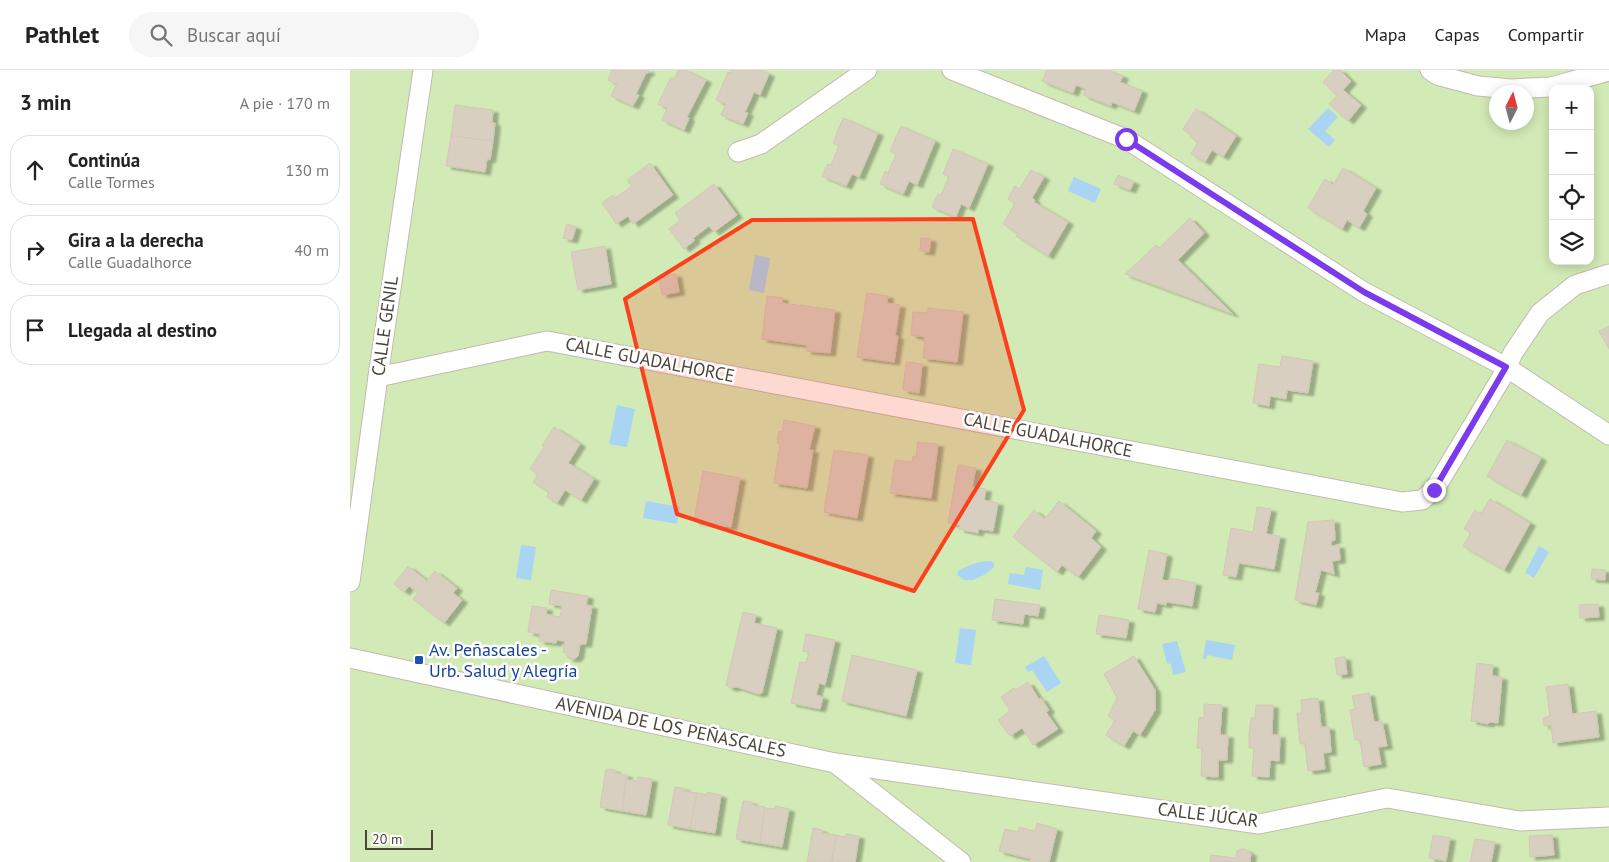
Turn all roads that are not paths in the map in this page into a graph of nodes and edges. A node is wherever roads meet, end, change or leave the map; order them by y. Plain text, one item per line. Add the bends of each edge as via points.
1 (423, 70) edge
2 (866, 70) edge
3 (952, 70) edge
4 (1430, 70) edge
5 (1609, 71) edge
6 (738, 152) dead end
7 (1609, 274) edge
8 (1506, 367) junction
9 (378, 377) junction
10 (1609, 435) edge
11 (350, 582) edge
12 (350, 658) edge
13 (835, 763) junction
14 (1609, 817) edge
15 (961, 862) edge

1 - 9 street, CALLE GENIL
2 - 6 street via 761,144
3 - 8 street via 1126,139 1364,292
4 - 5 street via 1436,75 1478,86 1511,89 1551,86
7 - 8 street, CALLE GUADALHORCE via 1575,286 1540,313
8 - 9 street, CALLE GUADALHORCE via 1434,490 1422,500 1402,502 547,340
8 - 10 street
9 - 11 street, CALLE GENIL
12 - 13 street, AVENIDA DE LOS PEÑASCALES
13 - 14 street, CALLE JÚCAR via 1259,824 1387,798 1520,821
13 - 15 street, AVENIDA DE LOS PEÑASCALES

